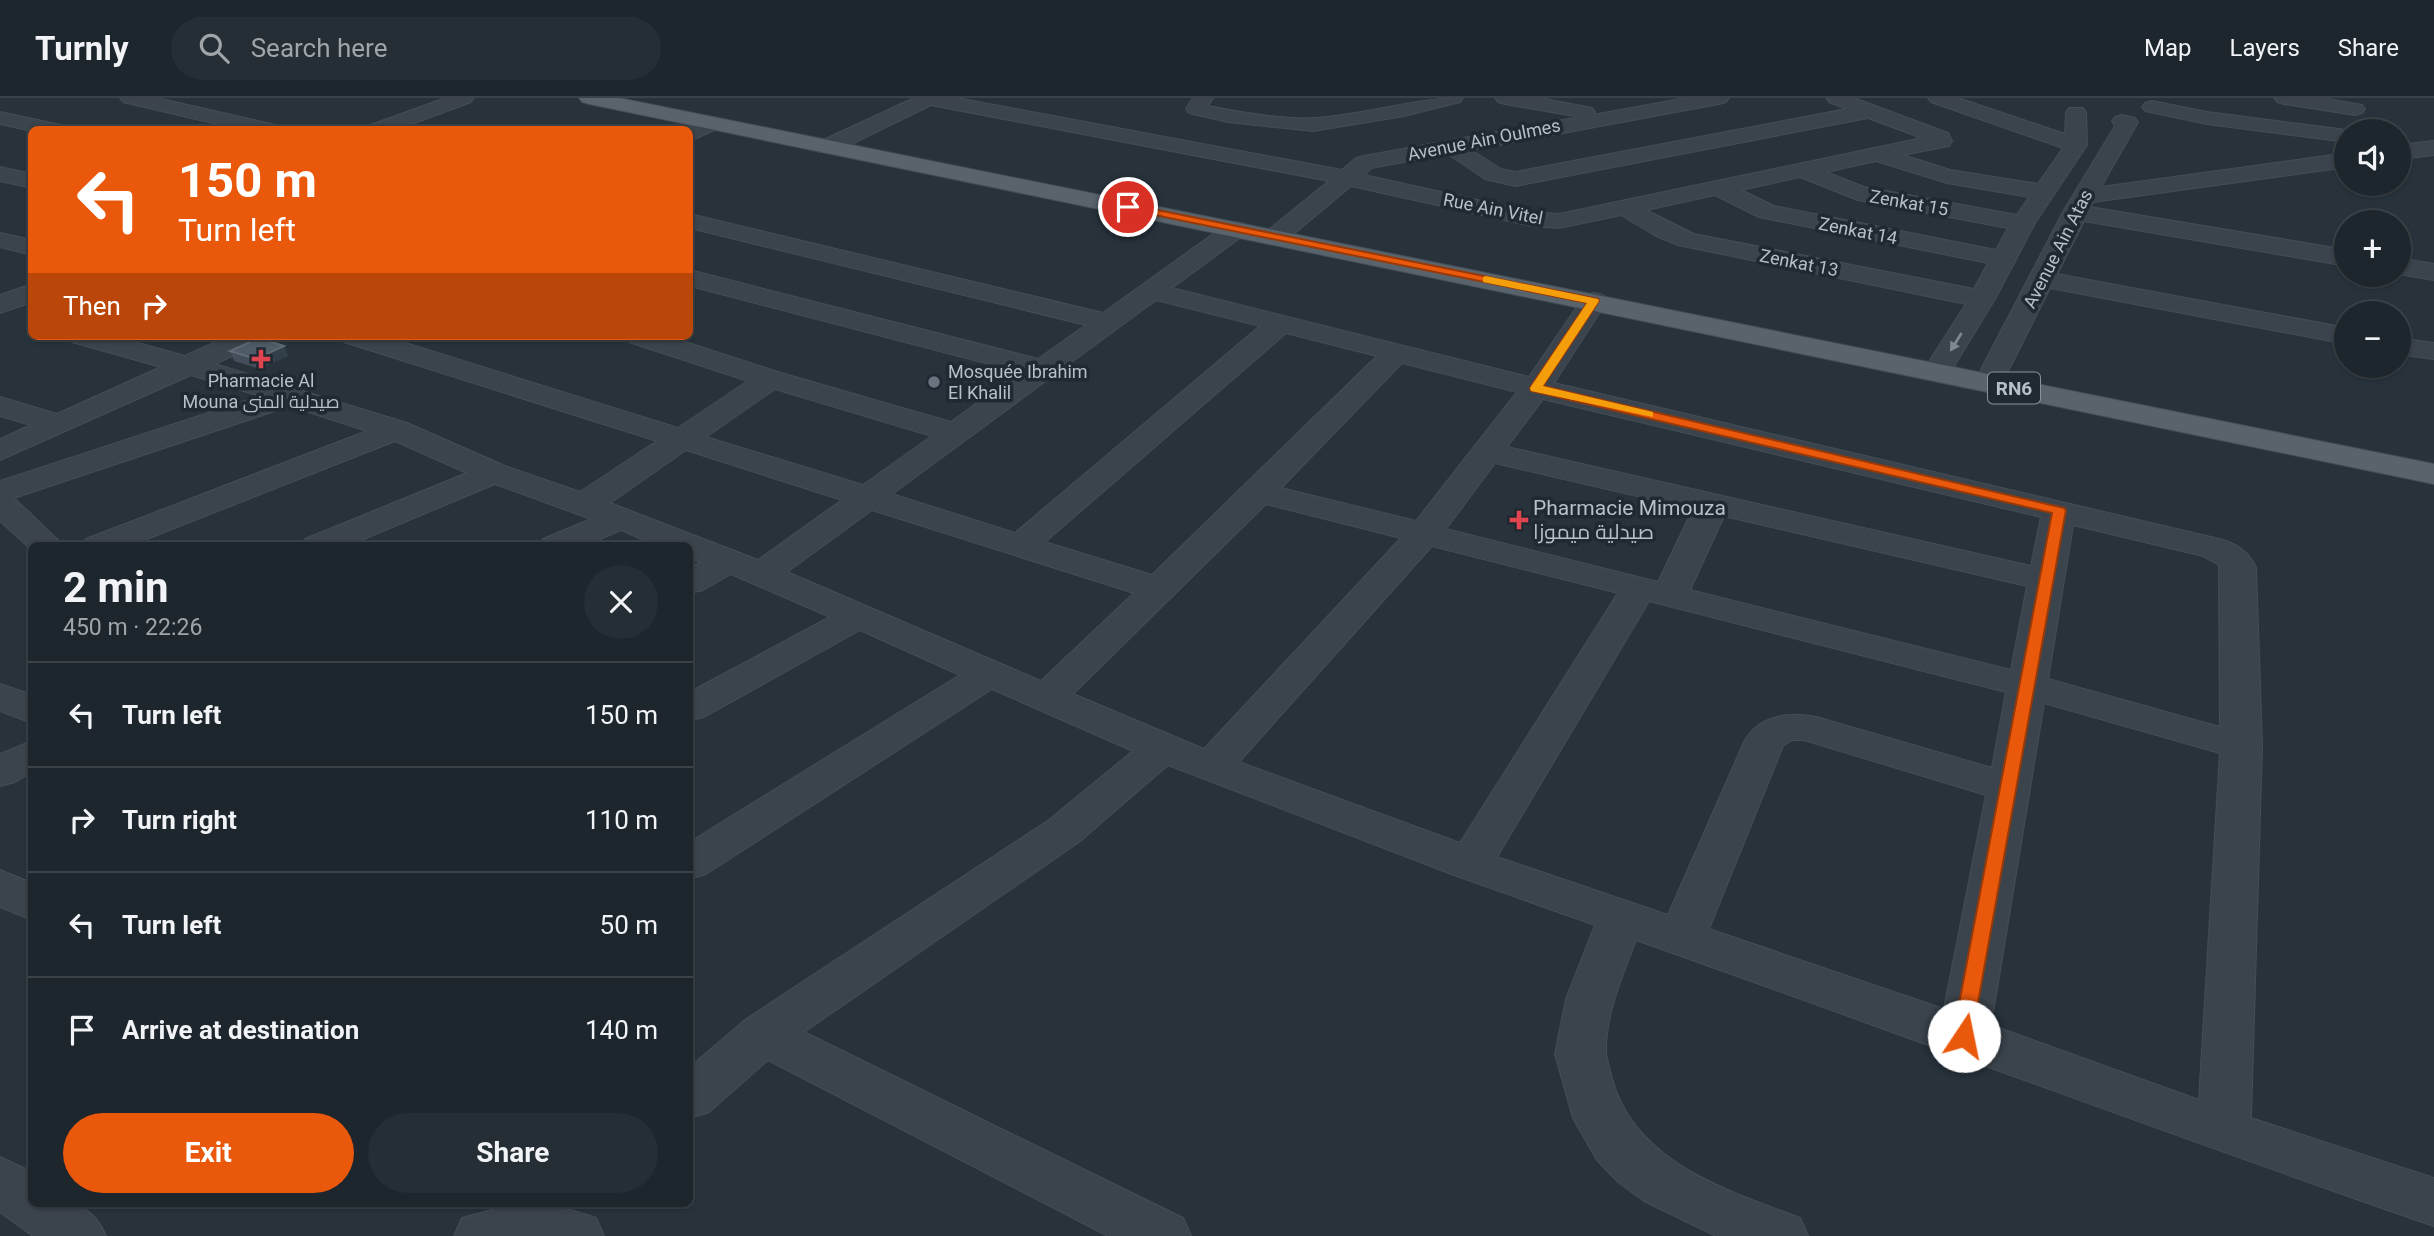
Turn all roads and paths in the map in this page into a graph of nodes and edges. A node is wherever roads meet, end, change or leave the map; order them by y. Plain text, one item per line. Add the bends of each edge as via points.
1 (130, 98) edge
2 (464, 98) edge
3 (589, 98) edge
4 (927, 98) edge
5 (1203, 98) edge
6 (1291, 98) edge
7 (1454, 98) edge
8 (1505, 98) edge
9 (1665, 98) edge
10 (1719, 98) edge
11 (1836, 98) edge
12 (1938, 98) edge
13 (2284, 98) edge
14 (1691, 103) junction
15 (1073, 104) dead end
16 (2354, 104) edge
17 (2067, 105) edge
18 (2139, 108) edge
19 (1404, 110) junction
20 (1870, 111) junction
21 (1610, 116) junction
22 (0, 118) edge
23 (222, 118) junction
24 (1042, 120) junction
25 (714, 123) junction
26 (1313, 125) junction
27 (40, 126) edge
28 (198, 126) edge
29 (256, 126) edge
30 (386, 126) edge
31 (1553, 127) junction
32 (693, 134) edge
33 (2334, 134) edge
34 (1446, 136) junction
35 (2076, 145) junction
36 (827, 147) junction
37 (2434, 148) edge
38 (2411, 151) edge
39 (1874, 153) junction
40 (2106, 157) junction
41 (1627, 159) junction
42 (2334, 162) edge
43 (1364, 163) junction
44 (1799, 169) junction
45 (0, 174) edge
46 (1344, 178) junction
47 (2221, 179) junction
48 (28, 180) edge
49 (1717, 187) junction
50 (2044, 192) junction
51 (2079, 204) junction
52 (1623, 206) junction
53 (693, 222) edge
54 (2023, 223) junction
55 (1236, 229) junction
56 (1275, 237) junction
57 (0, 240) edge
58 (28, 247) edge
59 (2334, 255) edge
60 (2004, 259) junction
61 (2411, 269) edge
62 (2434, 272) edge
63 (693, 279) edge
64 (925, 279) junction
65 (2044, 279) junction
66 (1150, 290) junction
67 (28, 294) edge
68 (1982, 299) junction
69 (1594, 301) junction
70 (0, 304) edge
71 (0, 314) edge
72 (856, 320) junction
73 (28, 321) edge
74 (1108, 322) junction
75 (1278, 325) junction
76 (2334, 334) edge
77 (97, 340) edge
78 (244, 340) edge
79 (367, 340) edge
80 (651, 340) edge
81 (2411, 348) edge
82 (2434, 351) edge
83 (1395, 354) junction
84 (190, 365) junction
85 (1042, 369) junction
86 (1937, 372) junction
87 (771, 379) junction
88 (1989, 383) junction
89 (1536, 388) junction
90 (290, 396) junction
91 (0, 406) edge
92 (59, 424) junction
93 (396, 429) junction
94 (956, 433) junction
95 (681, 438) junction
96 (0, 451) edge
97 (1486, 452) junction
98 (494, 473) junction
99 (2434, 474) edge
100 (0, 492) edge
101 (1259, 492) junction
102 (866, 498) junction
103 (0, 503) edge
104 (584, 505) junction
105 (1712, 505) junction
106 (2059, 510) junction
107 (621, 518) junction
108 (1424, 534) junction
109 (43, 542) edge
110 (108, 542) edge
111 (327, 542) edge
112 (564, 542) edge
113 (679, 542) edge
114 (1020, 546) junction
115 (693, 548) edge
116 (745, 568) junction
117 (2047, 580) junction
118 (693, 581) edge
119 (1159, 589) junction
120 (1654, 592) junction
121 (859, 616) junction
122 (987, 675) junction
123 (2028, 686) junction
124 (0, 696) edge
125 (1047, 697) junction
126 (693, 706) edge
127 (28, 709) edge
128 (2241, 746) junction
129 (1161, 748) junction
130 (28, 756) edge
131 (1211, 767) junction
132 (0, 772) edge
133 (2010, 788) junction
134 (693, 861) edge
135 (1470, 864) junction
136 (0, 886) edge
137 (28, 902) edge
138 (1621, 917) junction
139 (1682, 937) junction
140 (763, 1034) junction
141 (1964, 1036) junction
142 (693, 1094) edge
143 (2224, 1131) junction
144 (0, 1181) edge
145 (28, 1200) edge
146 (2434, 1202) edge
147 (38, 1207) edge
148 (569, 1223) edge
149 (78, 1236) edge
150 (482, 1236) edge
151 (1163, 1236) edge
152 (1780, 1236) edge

1 - 23 street
2 - 30 street
3 - 25 main road, RN6
4 - 24 street
4 - 36 street
5 - 26 street via 1196,109
6 - 26 street
7 - 19 street
8 - 21 street
9 - 14 street
10 - 14 street, Avenue Ain Oulmes
11 - 20 street
12 - 35 street
13 - 16 street
14 - 21 street, Avenue Ain Oulmes
15 - 24 street
17 - 18 street
17 - 35 street via 2078,121
18 - 33 street
18 - 40 street, Avenue Ain Atas
19 - 26 street
19 - 34 street
20 - 39 street, Rue Ain Vitel via 1940,138 1939,142
20 - 41 street
21 - 31 street, Avenue Ain Oulmes
22 - 27 street
23 - 28 street
23 - 29 street
24 - 46 street, Rue Ain Vitel
25 - 32 street
25 - 36 main road, RN6
26 - 43 street
31 - 34 street, Avenue Ain Oulmes
31 - 41 street
34 - 41 street via 1493,174 1508,179
34 - 43 street, Avenue Ain Oulmes
35 - 50 street, Avenue Ain Atas
36 - 55 main road, RN6
37 - 38 street
39 - 44 street, Rue Ain Vitel
39 - 50 street, Zenkat 15 via 1947,176
40 - 47 street
40 - 51 street, Avenue Ain Atas
42 - 47 street
43 - 46 street, Avenue Ain Oulmes
44 - 49 street, Rue Ain Vitel
44 - 54 street, Zenkat 15 via 1858,193
45 - 48 street
46 - 52 street, Rue Ain Vitel via 1548,220
46 - 56 street, Avenue Ain Oulmes
47 - 51 street
49 - 52 street, Rue Ain Vitel
49 - 60 street, Zenkat 14 via 1767,212
50 - 54 street, Avenue Ain Atas
51 - 59 street
51 - 65 street, Avenue Ain Atas
52 - 68 street, Zenkat 13 via 1687,240
53 - 64 street
54 - 60 street, Avenue Ain Atas
55 - 56 main road, RN6
55 - 66 street
56 - 69 main road, RN6
57 - 58 street
60 - 68 street, Avenue Ain Atas
61 - 62 street
63 - 72 street
64 - 72 street
64 - 74 street
65 - 76 street
65 - 88 street, Avenue Ain Atas
66 - 74 street
66 - 75 street
67 - 70 street
68 -> 86 street, Avenue Ain Atas
69 - 86 main road, RN6
69 - 89 street
71 - 73 street
72 - 85 street
74 - 85 street
75 - 83 street
75 - 114 street
77 - 84 street
78 - 84 street
79 - 95 street
80 - 87 street
81 - 82 street
83 - 89 street
83 - 101 street
84 - 90 street
84 - 92 street
85 - 94 street
86 - 88 main road, RN6
87 - 94 street
87 - 95 street
88 - 99 main road, RN6
89 - 97 street
89 - 106 street
90 - 93 street
90 - 100 street
91 - 92 street
92 - 96 street
93 - 98 street
93 - 110 street
94 - 102 street
95 - 102 street
95 - 104 street
97 - 105 street
97 - 108 street
98 - 104 street
98 - 111 street
101 - 108 street
101 - 119 street
102 - 114 street
102 - 116 street
103 - 109 street
104 - 107 street
105 - 117 street
105 - 120 street
106 - 117 street
106 - 128 street via 2216,548 2234,559 2238,567
107 - 112 street
107 - 113 street
108 - 120 street
108 - 131 street
114 - 119 street
115 - 116 street
116 - 118 street
116 - 121 street
117 - 123 street
119 - 125 street
120 - 123 street
120 - 135 street
121 - 122 street
121 - 126 street
122 - 125 street
122 - 134 street
123 - 128 street
123 - 133 street
124 - 127 street
125 - 129 street
128 - 143 street
129 - 131 street
129 - 140 street via 1064,831
130 - 132 street
131 - 135 street
133 - 139 street via 1806,727 1774,731 1765,740
133 - 141 street
135 - 138 street
136 - 137 street
138 - 139 street
138 - 152 street via 1590,1003 1581,1051 1594,1110 1615,1143 1649,1177 1697,1203
139 - 141 street
140 - 142 street
140 - 151 street
141 - 143 street
143 - 146 street
144 - 145 street
147 - 149 street
148 - 150 street

